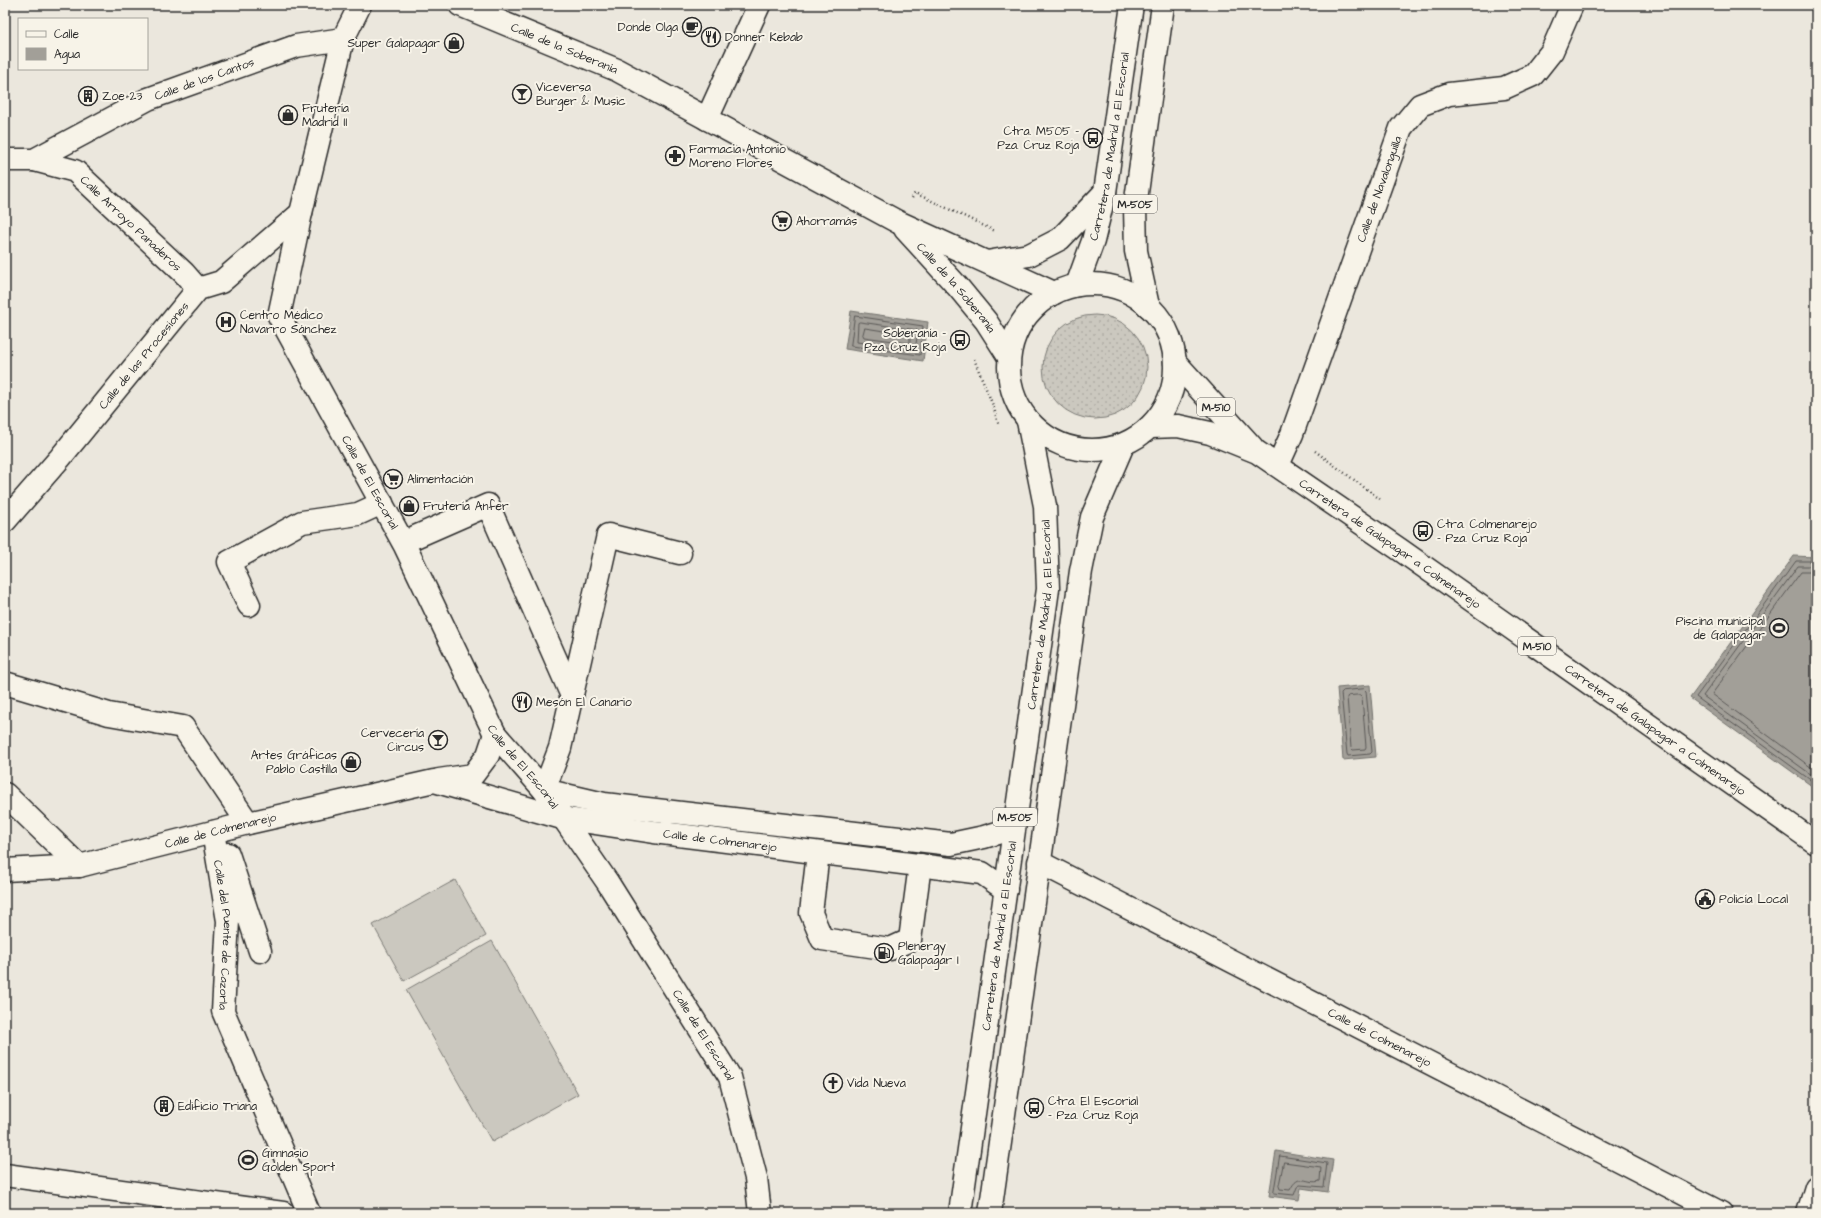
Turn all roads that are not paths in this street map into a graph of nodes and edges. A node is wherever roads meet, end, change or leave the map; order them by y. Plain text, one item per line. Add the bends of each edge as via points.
1 (360, 5) edge
2 (460, 5) edge
3 (759, 5) edge
4 (1132, 5) edge
5 (1163, 5) edge
6 (1572, 5) edge
7 (343, 39) junction
8 (707, 119) junction
9 (5, 160) edge
10 (34, 160) junction
11 (1105, 192) junction
12 (301, 213) junction
13 (898, 222) junction
14 (987, 262) junction
15 (1077, 285) junction
16 (198, 289) junction
17 (1054, 293) junction
18 (1148, 306) junction
19 (1009, 357) junction
20 (1175, 362) junction
21 (1028, 421) junction
22 (1151, 427) junction
23 (1123, 445) junction
24 (1257, 452) junction
25 (1278, 465) junction
26 (382, 503) junction
27 (5, 521) edge
28 (415, 537) dead end
29 (680, 553) dead end
30 (248, 605) dead end
31 (5, 683) edge
32 (572, 696) junction
33 (495, 734) junction
34 (434, 781) junction
35 (544, 790) junction
36 (5, 794) edge
37 (562, 818) junction
38 (248, 823) junction
39 (1014, 828) junction
40 (216, 831) junction
41 (1816, 843) edge
42 (818, 852) junction
43 (1039, 862) junction
44 (920, 865) junction
45 (79, 866) junction
46 (5, 870) edge
47 (1006, 890) junction
48 (260, 951) dead end
49 (5, 1175) edge
50 (1816, 1187) edge
51 (283, 1213) edge
52 (309, 1213) edge
53 (760, 1213) edge
54 (960, 1213) edge
55 (990, 1213) edge
56 (1721, 1213) edge
57 (1808, 1213) edge

1 - 7 main road
2 - 8 main road, Calle de la Soberanía via 617,70
3 - 8 main road
4 - 11 main road, Carretera de Madrid a El Escorial / M-505
5 - 18 main road, M-505 via 1135,207 1136,251
6 - 25 main road, Calle de Navalonguilla via 1552,51 1533,75 1504,88 1449,94 1420,105 1401,128 1292,434
7 - 10 main road, Calle de los Cantos via 296,46 148,99
7 - 12 main road
8 - 13 main road, Calle de la Soberanía
9 - 10 main road, Calle de los Cantos
10 - 16 main road, Calle Arroyo Panaderos via 75,171
11 - 14 main road via 1060,239 1029,255
11 - 15 main road, Carretera de Madrid a El Escorial / M-505 via 1093,241
12 - 16 main road via 221,282
12 - 26 main road, Calle de El Escorial via 279,316
13 - 14 main road, Calle de la Soberanía
13 - 19 main road, Calle de la Soberanía via 986,321
14 - 17 main road, Calle de la Soberanía
15 - 17 main road, M-505
15 - 18 main road, M-505 via 1100,284 1122,289
16 - 27 main road, Calle de las Procesiones
17 - 19 main road, M-505 via 1037,304 1024,319 1014,337
18 - 20 main road, M-505 via 1165,328 1172,344
19 - 21 main road, M-505 via 1012,390 1018,406
20 - 22 main road, M-505 via 1173,385 1165,408
20 - 24 main road, Carretera de Galapagar a Colmenarejo / M-510
21 - 23 main road, M-505 via 1047,438 1071,448 1098,451
21 - 39 main road, Carretera de Madrid a El Escorial / M-505 via 1045,506 1048,588
22 - 23 main road, M-505
22 - 24 main road, Carretera de Galapagar a Colmenarejo / M-510 via 1178,426 1210,433
23 - 43 main road, M-505 via 1092,518 1081,571
24 - 25 main road, Carretera de Galapagar a Colmenarejo / M-510
25 - 41 main road, Carretera de Galapagar a Colmenarejo / M-510
26 - 30 main road via 358,514 302,522 229,562
26 - 33 main road, Calle de El Escorial
28 - 32 main road via 488,505
29 - 32 main road via 608,535
31 - 38 main road via 109,714 183,728
32 - 35 main road via 560,748
33 - 34 main road, Calle de Colmenarejo via 488,755 473,775
33 - 35 main road, Calle de El Escorial
34 - 37 main road, Calle de Colmenarejo
34 - 38 main road, Calle de Colmenarejo
35 - 37 main road, Calle de El Escorial
35 - 39 main road, Calle de Colmenarejo via 604,804 951,844
36 - 45 main road
37 - 42 main road, Calle de Colmenarejo
37 - 53 main road, Calle de El Escorial via 608,883 730,1077 756,1178
38 - 40 main road, Calle de Colmenarejo
39 - 47 main road, Carretera de Madrid a El Escorial / M-505
40 - 45 main road, Calle de Colmenarejo
40 - 48 main road
40 - 52 main road, Calle del Puente de Cazorla via 228,921 223,1011
42 - 44 main road, Calle de Colmenarejo
42 - 44 main road via 811,913 822,939 890,949 910,940
43 - 55 main road, M-505
43 - 56 main road, Calle de Colmenarejo
44 - 47 main road, Calle de Colmenarejo via 982,873
45 - 46 main road, Calle de Colmenarejo
47 - 54 main road, Carretera de Madrid a El Escorial / M-505
49 - 51 main road
50 - 57 main road

